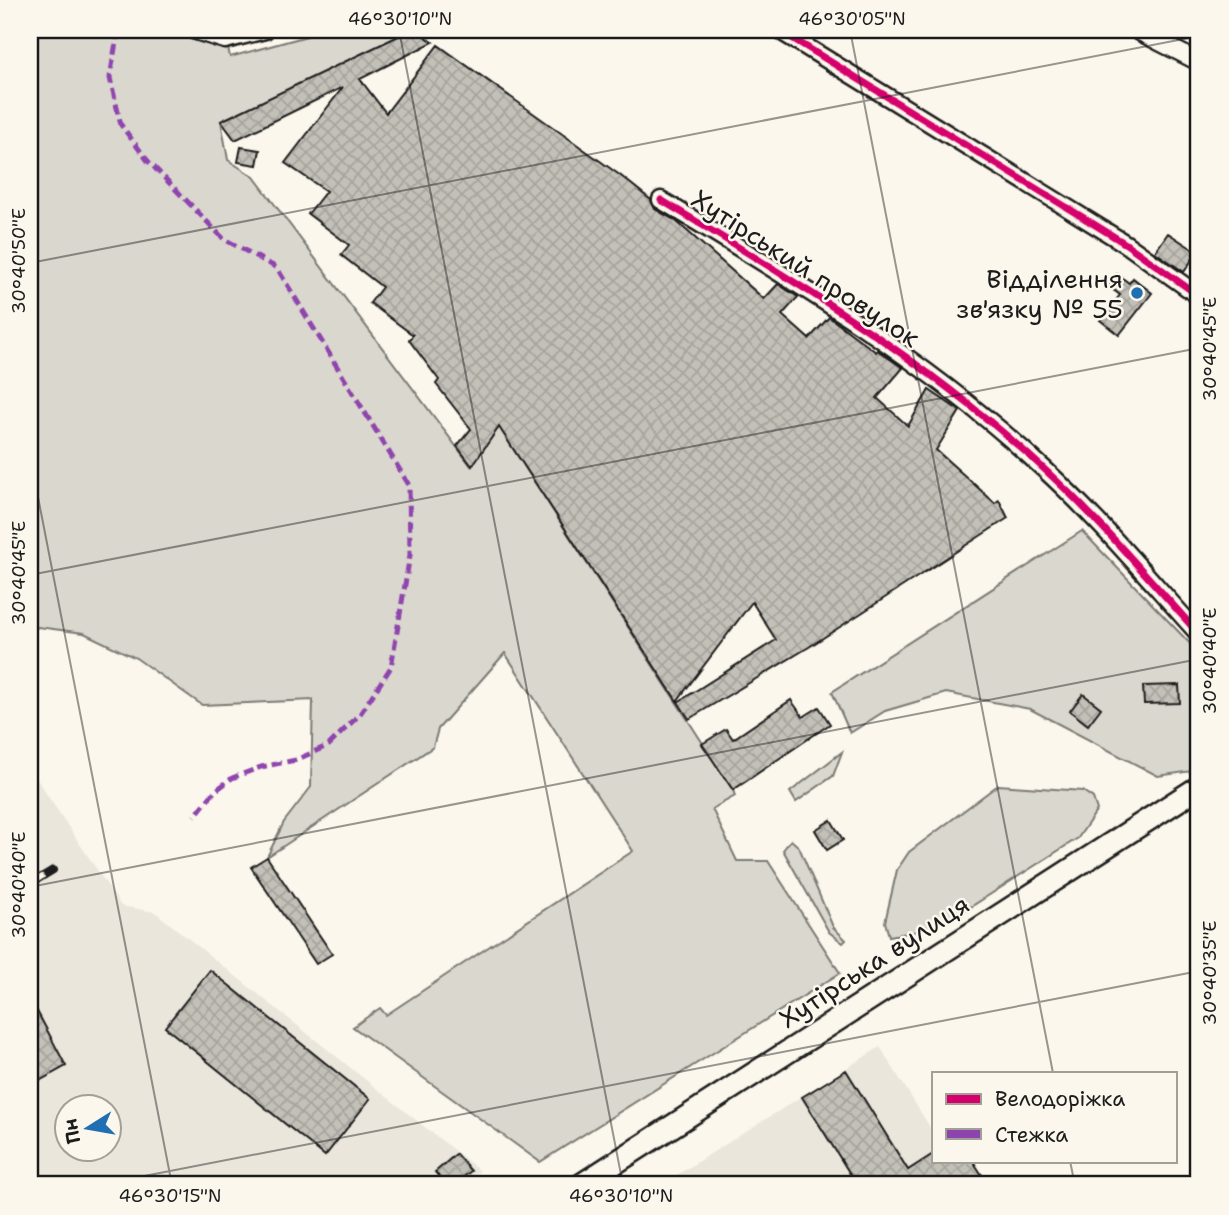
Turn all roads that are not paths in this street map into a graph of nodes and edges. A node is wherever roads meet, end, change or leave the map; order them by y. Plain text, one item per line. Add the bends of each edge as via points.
1 (193, 30) edge
2 (265, 30) edge
3 (779, 30) edge
4 (1136, 30) edge
5 (1199, 62) edge
6 (661, 200) dead end
7 (1199, 296) edge
8 (1199, 634) edge
9 (1199, 787) edge
10 (581, 1185) edge

1 - 2 street via 225,40
3 - 7 street via 1067,207
4 - 5 street
6 - 8 street, Хутірський провулок via 831,303 927,372 1043,467
9 - 10 main road, Хутірська вулиця

